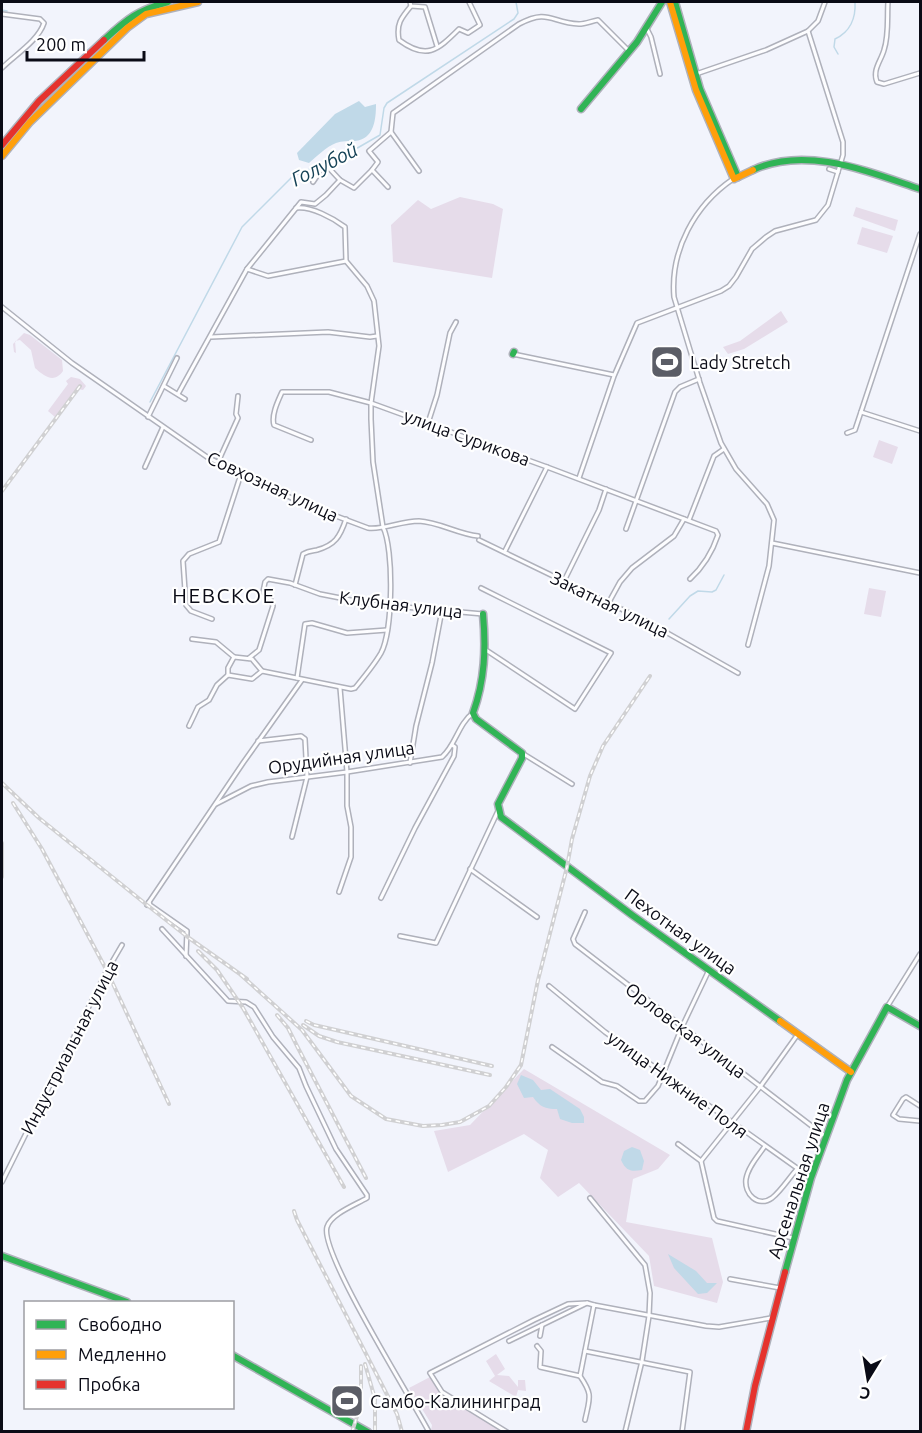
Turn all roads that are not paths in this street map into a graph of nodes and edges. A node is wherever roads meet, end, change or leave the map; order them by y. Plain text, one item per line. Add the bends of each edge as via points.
1 (168, 2) edge
2 (198, 2) edge
3 (469, 2) edge
4 (662, 2) edge
5 (670, 2) edge
6 (675, 2) edge
7 (825, 2) edge
8 (888, 2) edge
9 (411, 4) edge
10 (2, 14) edge
11 (647, 29) junction
12 (808, 31) junction
13 (437, 46) junction
14 (629, 51) junction
15 (2, 68) edge
16 (921, 73) edge
17 (660, 74) dead end
18 (696, 74) junction
19 (581, 109) dead end
20 (391, 132) junction
21 (2, 145) edge
22 (2, 156) edge
23 (841, 164) junction
24 (828, 169) dead end
25 (372, 170) junction
26 (419, 171) dead end
27 (838, 172) junction
28 (736, 178) junction
29 (340, 180) junction
30 (313, 182) dead end
31 (388, 187) dead end
32 (921, 189) edge
33 (296, 208) junction
34 (920, 236) edge
35 (346, 261) junction
36 (247, 269) junction
37 (2, 307) edge
38 (678, 309) junction
39 (456, 322) dead end
40 (377, 336) junction
41 (210, 337) junction
42 (513, 353) dead end
43 (177, 358) dead end
44 (614, 375) junction
45 (699, 379) junction
46 (164, 386) junction
47 (178, 394) junction
48 (238, 396) dead end
49 (185, 399) dead end
50 (371, 403) junction
51 (861, 412) junction
52 (148, 417) junction
53 (428, 423) junction
54 (163, 427) junction
55 (921, 431) edge
56 (847, 433) dead end
57 (310, 440) dead end
58 (724, 449) junction
59 (219, 462) junction
60 (145, 467) dead end
61 (547, 467) junction
62 (241, 474) junction
63 (579, 478) junction
64 (606, 489) junction
65 (636, 500) junction
66 (346, 519) junction
67 (684, 519) junction
68 (689, 520) junction
69 (383, 527) junction
70 (626, 529) dead end
71 (479, 538) joint
72 (772, 543) junction
73 (505, 551) junction
74 (921, 573) edge
75 (690, 579) dead end
76 (564, 581) junction
77 (295, 585) junction
78 (481, 588) dead end
79 (609, 602) junction
80 (391, 605) junction
81 (442, 610) junction
82 (483, 614) joint
83 (212, 619) dead end
84 (387, 630) junction
85 (192, 639) dead end
86 (748, 645) dead end
87 (486, 650) junction
88 (234, 657) junction
89 (249, 658) junction
90 (262, 671) junction
91 (738, 673) dead end
92 (228, 675) junction
93 (300, 679) junction
94 (340, 688) junction
95 (473, 713) junction
96 (189, 726) dead end
97 (258, 741) junction
98 (452, 745) junction
99 (522, 753) junction
100 (411, 763) junction
101 (347, 772) junction
102 (307, 777) junction
103 (572, 783) dead end
104 (216, 804) junction
105 (498, 811) junction
106 (292, 837) dead end
107 (470, 869) junction
108 (339, 892) dead end
109 (381, 898) dead end
110 (585, 912) dead end
111 (537, 917) dead end
112 (162, 929) dead end
113 (400, 936) dead end
114 (122, 945) dead end
115 (921, 954) edge
116 (186, 956) junction
117 (709, 970) junction
118 (549, 986) dead end
119 (887, 1007) junction
120 (921, 1026) edge
121 (682, 1028) junction
122 (798, 1034) junction
123 (552, 1047) dead end
124 (663, 1072) junction
125 (851, 1072) junction
126 (760, 1087) junction
127 (921, 1106) edge
128 (921, 1121) edge
129 (731, 1123) junction
130 (826, 1137) junction
131 (678, 1144) dead end
132 (765, 1146) junction
133 (701, 1161) junction
134 (797, 1169) junction
135 (811, 1178) junction
136 (2, 1182) edge
137 (590, 1198) dead end
138 (793, 1238) junction
139 (2, 1256) edge
140 (730, 1280) dead end
141 (780, 1288) junction
142 (124, 1301) edge
143 (586, 1303) junction
144 (594, 1305) junction
145 (649, 1316) junction
146 (772, 1318) junction
147 (542, 1325) junction
148 (540, 1336) dead end
149 (509, 1341) dead end
150 (537, 1346) dead end
151 (585, 1351) junction
152 (234, 1357) edge
153 (642, 1361) junction
154 (580, 1376) junction
155 (585, 1420) dead end
156 (368, 1431) edge
157 (429, 1431) edge
158 (507, 1431) edge
159 (625, 1431) edge
160 (682, 1431) edge
161 (746, 1431) edge

1 - 21 street via 145,8 122,24 39,101
2 - 22 street via 156,11 127,28 30,122
3 - 13 street via 480,25 468,33 459,29
4 - 11 street
5 - 28 street via 696,90
6 - 18 street
7 - 12 street via 818,21
8 - 16 street via 885,47 876,68 877,82 884,84
9 - 13 street via 425,7
9 - 13 street via 398,22 399,40 419,52
10 - 15 street via 45,23
11 - 14 street
11 - 17 street
12 - 18 street
12 - 23 street via 841,132
14 - 19 street
14 - 20 street via 598,20 580,24 545,15 530,18 393,113
18 - 28 street
20 - 25 street via 369,151 378,162
20 - 26 street
23 - 27 street
23 - 28 street via 791,160
23 - 32 street
24 - 27 street
25 - 29 street via 354,188
25 - 31 street
27 - 38 street via 828,205 816,220 775,231 752,249 729,286
28 - 38 street via 703,206 685,236 673,280
29 - 30 street via 327,166 315,174
29 - 33 street via 315,204 301,202
33 - 35 street via 320,213 345,227
33 - 36 street
34 - 51 street
35 - 36 street via 268,276
35 - 40 street via 371,293
36 - 41 street
37 - 52 street, Совхозная улица
38 - 44 street via 637,323
38 - 45 street
39 - 53 street
40 - 41 street via 328,332
40 - 50 street
41 - 47 street
42 - 44 street
43 - 46 street
44 - 63 street
45 - 58 street
45 - 65 street via 675,392
46 - 47 street
46 - 52 street
47 - 49 street
48 - 59 street via 238,418
50 - 53 street, улица Сурикова
50 - 57 street, улица Сурикова via 328,392 282,392 274,425
50 - 69 street via 373,462
51 - 55 street
51 - 56 street via 855,430
52 - 54 street, Совхозная улица
53 - 61 street, улица Сурикова
54 - 59 street, Совхозная улица
54 - 60 street
58 - 68 street via 714,456
58 - 72 street via 771,511
59 - 62 street, Совхозная улица
61 - 63 street, улица Сурикова
61 - 73 street
62 - 66 street, Совхозная улица
62 - 83 street via 219,542 189,554 183,561 186,605
63 - 64 street, улица Сурикова
64 - 65 street, улица Сурикова
64 - 76 street
65 - 67 street, улица Сурикова
65 - 70 street
66 - 69 street, Совхозная улица via 368,528
66 - 77 street via 336,541 303,554
67 - 68 street, улица Сурикова
67 - 79 street via 674,536 632,568
68 - 75 street, улица Сурикова via 718,535 701,569
69 - 71 street, Совхозная улица via 421,522
69 - 80 street via 387,535
71 - 73 street, Закатная улица
72 - 74 street
72 - 86 street
73 - 76 street, Закатная улица
76 - 79 street, Закатная улица
77 - 80 street, Клубная улица via 345,599
77 - 89 street, Клубная улица via 274,579 265,582 263,592 273,606 260,650
78 - 87 street via 611,653 575,709
79 - 91 street, Закатная улица
80 - 81 street, Клубная улица
80 - 84 street
81 - 82 street, Клубная улица
81 - 100 street
82 - 87 street, Орудийная улица
84 - 93 street via 347,633 305,624
84 - 94 street via 382,652 355,688
85 - 88 street via 216,642
87 - 95 street, Орудийная улица
88 - 89 street
88 - 92 street
89 - 90 street
90 - 92 street via 252,679
90 - 93 street
92 - 96 street via 209,700 198,707
93 - 94 street
93 - 97 street
94 - 101 street
95 - 98 street, Орудийная улица
95 - 99 street
97 - 102 street via 303,737
97 - 104 street
98 - 100 street, Орудийная улица via 442,757
98 - 109 street via 454,756
99 - 103 street
99 - 105 street
100 - 101 street, Орудийная улица
101 - 102 street, Орудийная улица
101 - 108 street via 351,857
102 - 104 street, Орудийная улица via 251,786
102 - 106 street
104 - 116 street, Орудийная улица via 148,903 187,932
105 - 107 street
105 - 117 street, Пехотная улица via 567,867
107 - 111 street
107 - 113 street via 436,943
110 - 121 street, Орловская улица via 573,939 575,944
112 - 116 street
114 - 136 street, Индустриальная улица
115 - 119 street, Арсенальная улица
116 - 157 street via 228,1001 246,1002 254,1007 299,1068 336,1149 367,1195 328,1223 326,1236 382,1352
117 - 121 street
117 - 122 street, Пехотная улица
118 - 124 street, улица Нижние Поля
119 - 120 street
119 - 125 street, Арсенальная улица
121 - 124 street
121 - 126 street, Орловская улица
122 - 125 street, Пехотная улица
122 - 126 street
123 - 124 street via 602,1082 617,1086 642,1102 651,1096
124 - 129 street, улица Нижние Поля
125 - 130 street, Арсенальная улица
126 - 129 street
126 - 130 street, Орловская улица
127 - 128 street via 906,1097 893,1115
129 - 132 street, улица Нижние Поля
129 - 133 street
130 - 135 street, Арсенальная улица
131 - 133 street
132 - 134 street, улица Нижние Поля
132 - 134 street via 749,1168 746,1180 751,1197 764,1202 773,1198
133 - 138 street via 714,1218
134 - 135 street, улица Нижние Поля
135 - 138 street, Арсенальная улица
137 - 145 street via 645,1265
138 - 141 street, Арсенальная улица
139 - 142 street
140 - 141 street
141 - 146 street, Арсенальная улица
143 - 144 street
143 - 147 street
143 - 158 street via 560,1308 430,1373 442,1392
144 - 145 street
144 - 151 street
145 - 146 street via 719,1327
145 - 153 street
146 - 161 street, Арсенальная улица
147 - 148 street
147 - 149 street
150 - 154 street via 541,1351 540,1367
151 - 153 street
151 - 154 street
152 - 156 street
153 - 159 street
153 - 160 street via 690,1372
154 - 155 street via 590,1396

